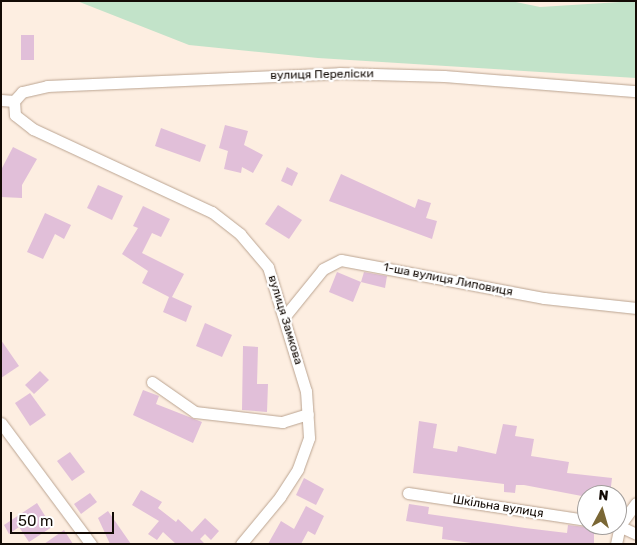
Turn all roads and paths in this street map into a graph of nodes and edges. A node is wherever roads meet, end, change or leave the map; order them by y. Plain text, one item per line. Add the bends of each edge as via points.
1 (636, 91) edge
2 (1, 100) edge
3 (14, 101) junction
4 (636, 308) edge
5 (285, 316) junction
6 (152, 382) dead end
7 (308, 414) junction
8 (1, 423) edge
9 (408, 493) dead end
10 (636, 503) edge
11 (627, 514) edge
12 (577, 518) edge
13 (91, 544) edge
14 (241, 544) edge

1 - 3 street, вулиця Переліски via 444,76 339,73 47,86 22,92
2 - 3 street
3 - 5 street, вулиця Замкова via 16,114 33,129 212,212 240,234 268,267
4 - 5 street, 1-ша вулиця Липовиця via 544,298 341,260 323,269
5 - 7 street, вулиця Замкова via 306,391
6 - 7 street via 195,412 282,422
7 - 14 street, вулиця Замкова via 309,438 298,469 280,497
8 - 13 street
9 - 12 street, Шкільна вулиця
10 - 11 street

